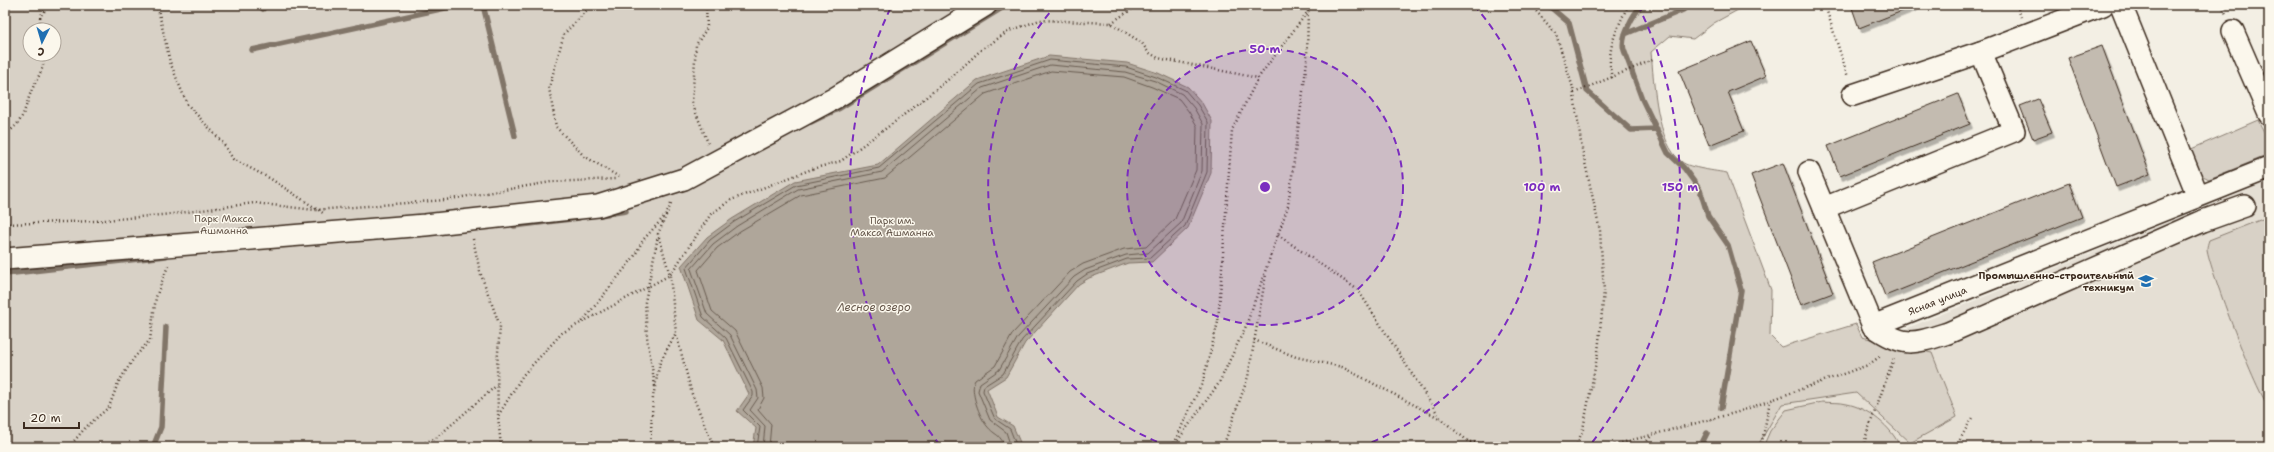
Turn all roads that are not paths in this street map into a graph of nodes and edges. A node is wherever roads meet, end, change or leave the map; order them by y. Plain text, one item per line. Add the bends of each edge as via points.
1 (986, 5) edge
2 (2103, 5) edge
3 (2121, 5) edge
4 (2233, 31) dead end
5 (1981, 52) junction
6 (1854, 95) road end
7 (2269, 114) edge
8 (2269, 168) edge
9 (1809, 172) dead end
10 (2198, 196) junction
11 (2245, 206) dead end
12 (1824, 208) junction
13 (5, 259) edge
14 (1873, 326) junction

1 - 13 street via 835,98 684,179 598,206 425,225
2 - 5 street
3 - 10 street
4 - 7 street
5 - 6 street
5 - 12 street via 2014,131
8 - 10 street, Ясная улица
9 - 12 street
10 - 14 street, Ясная улица
11 - 14 street via 2203,221 1948,333 1922,342 1901,342
12 - 14 street

